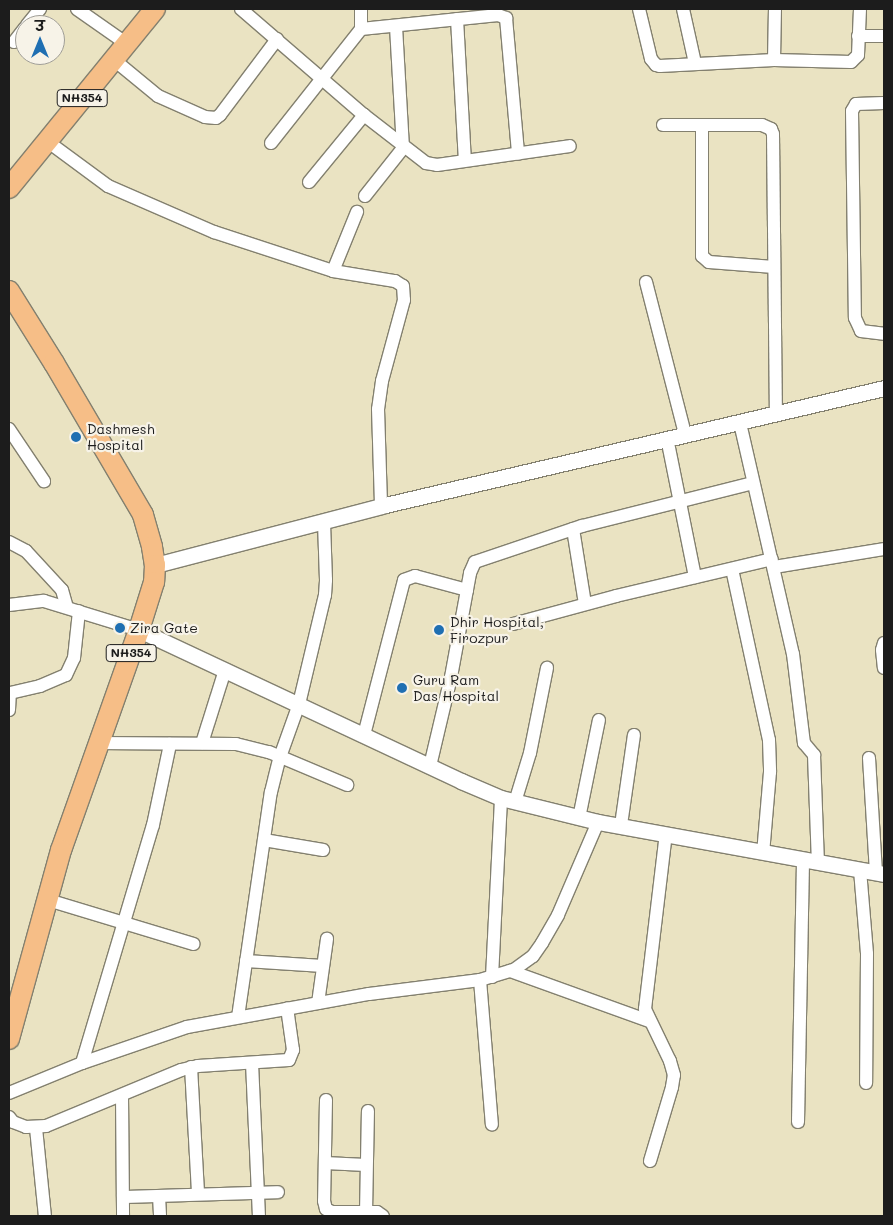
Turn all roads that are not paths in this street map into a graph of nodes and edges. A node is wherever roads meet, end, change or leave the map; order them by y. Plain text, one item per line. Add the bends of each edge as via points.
1 (77, 9) edge
2 (155, 9) edge
3 (241, 9) edge
4 (361, 9) edge
5 (639, 9) edge
6 (683, 9) edge
7 (775, 9) edge
8 (860, 9) edge
9 (457, 19) junction
10 (396, 26) junction
11 (361, 29) junction
12 (858, 36) junction
13 (884, 36) edge
14 (276, 38) junction
15 (127, 44) junction
16 (113, 59) junction
17 (774, 60) junction
18 (695, 63) junction
19 (322, 79) junction
20 (884, 103) edge
21 (364, 115) junction
22 (663, 125) dead end
23 (702, 125) junction
24 (47, 141) junction
25 (271, 143) dead end
26 (570, 146) dead end
27 (403, 148) junction
28 (518, 153) junction
29 (464, 160) junction
30 (310, 182) dead end
31 (9, 188) edge
32 (365, 196) dead end
33 (357, 212) dead end
34 (774, 267) junction
35 (333, 271) junction
36 (646, 282) dead end
37 (9, 291) edge
38 (884, 334) edge
39 (884, 388) edge
40 (776, 414) junction
41 (740, 423) junction
42 (9, 429) edge
43 (685, 434) junction
44 (667, 438) junction
45 (44, 481) dead end
46 (753, 483) junction
47 (679, 502) junction
48 (381, 506) junction
49 (324, 522) junction
50 (573, 529) junction
51 (9, 542) edge
52 (884, 550) edge
53 (773, 563) junction
54 (155, 566) junction
55 (732, 569) junction
56 (695, 577) junction
57 (467, 590) junction
58 (585, 604) junction
59 (9, 605) edge
60 (73, 609) junction
61 (512, 624) dead end
62 (139, 630) junction
63 (884, 643) edge
64 (547, 668) dead end
65 (884, 668) edge
66 (225, 670) junction
67 (298, 704) junction
68 (9, 710) edge
69 (599, 720) dead end
70 (364, 735) junction
71 (634, 736) dead end
72 (97, 743) junction
73 (202, 743) junction
74 (170, 744) junction
75 (280, 756) junction
76 (869, 758) dead end
77 (430, 766) junction
78 (347, 785) dead end
79 (508, 800) junction
80 (579, 818) junction
81 (598, 822) junction
82 (621, 825) junction
83 (666, 834) junction
84 (264, 840) junction
85 (323, 850) dead end
86 (762, 853) junction
87 (810, 862) junction
88 (860, 870) junction
89 (880, 873) edge
90 (48, 900) junction
91 (124, 922) junction
92 (327, 939) dead end
93 (194, 944) dead end
94 (246, 961) junction
95 (323, 966) junction
96 (510, 971) junction
97 (486, 979) junction
98 (318, 1003) junction
99 (287, 1008) junction
100 (238, 1017) junction
101 (649, 1021) junction
102 (9, 1039) edge
103 (82, 1063) junction
104 (252, 1063) junction
105 (192, 1067) junction
106 (866, 1083) dead end
107 (9, 1093) edge
108 (122, 1095) junction
109 (326, 1100) dead end
110 (368, 1111) dead end
111 (9, 1117) edge
112 (798, 1122) dead end
113 (492, 1125) dead end
114 (36, 1128) junction
115 (650, 1162) dead end
116 (325, 1163) junction
117 (366, 1165) junction
118 (258, 1192) junction
119 (278, 1192) dead end
120 (198, 1194) junction
121 (159, 1196) junction
122 (123, 1197) junction
123 (366, 1212) junction
124 (343, 1214) edge
125 (45, 1216) edge
126 (123, 1216) edge
127 (160, 1216) edge
128 (259, 1216) edge
129 (383, 1216) edge

1 - 15 street
2 - 15 highway, NH354
3 - 14 street
4 - 11 street
5 - 18 street via 652,63 660,66
6 - 18 street
7 - 17 street
8 - 12 street
9 - 10 street
9 - 28 street via 498,15 507,21
9 - 29 street
10 - 11 street
10 - 27 street
11 - 19 street
12 - 13 street
12 - 17 street via 858,55 851,62
14 - 16 street via 216,118 158,96
14 - 19 street
15 - 16 highway, NH354
16 - 24 highway, NH354
17 - 18 street
19 - 21 street
19 - 25 street
20 - 38 street via 856,104 852,111 855,318 861,330
21 - 27 street
21 - 30 street
22 - 23 street
23 - 34 street via 702,256 709,262
23 - 34 street via 762,125 771,128 774,134
24 - 31 highway, NH354
24 - 35 street via 96,179 130,196 214,232
26 - 28 street
27 - 29 street via 431,164
27 - 32 street
28 - 29 street
33 - 35 street
34 - 40 street
35 - 48 street via 395,280 405,292 378,409
36 - 43 street
37 - 54 highway, NH354 via 143,515
39 - 40 street
40 - 41 street
41 - 43 street
41 - 46 street
42 - 45 street
43 - 44 street
44 - 47 street
44 - 48 street
46 - 47 street
46 - 53 street
47 - 50 street
47 - 56 street
48 - 49 street
49 - 54 street
49 - 67 street via 325,595
50 - 57 street via 479,559 471,567
50 - 58 street
51 - 60 street via 26,551 62,590
52 - 53 street
53 - 55 street
53 - 87 street via 793,654 804,743 814,755
54 - 62 highway, NH354 via 154,582
55 - 56 street
55 - 86 street via 769,740 770,772
56 - 58 street
57 - 70 street via 415,576 404,580
57 - 77 street
58 - 61 street
59 - 60 street via 44,601
60 - 62 street
60 - 68 street via 74,658 66,675 10,694
62 - 66 street
62 - 72 highway, NH354
63 - 65 street
64 - 79 street via 530,753
66 - 67 street
66 - 73 street
67 - 70 street
67 - 75 street
69 - 80 street
70 - 77 street
71 - 82 street
72 - 74 street
72 - 90 highway, NH354
73 - 74 street
73 - 75 street via 236,744
74 - 91 street via 155,818
75 - 78 street
75 - 84 street
76 - 89 street
77 - 79 street
79 - 80 street
79 - 97 street
80 - 81 street
81 - 82 street
81 - 96 street via 542,943 525,963
82 - 83 street
83 - 86 street
83 - 101 street via 644,998
84 - 85 street
84 - 94 street
86 - 87 street
87 - 88 street
87 - 112 street
88 - 89 street
88 - 106 street via 867,972
90 - 91 street
90 - 102 highway, NH354
91 - 93 street
91 - 103 street
92 - 95 street
94 - 95 street
94 - 100 street
95 - 98 street
96 - 97 street
96 - 101 street
97 - 98 street
97 - 113 street
98 - 99 street
99 - 100 street
99 - 104 street via 292,1057 283,1062
100 - 103 street via 170,1031
101 - 115 street via 674,1075
103 - 107 street
104 - 105 street
104 - 118 street
105 - 108 street
105 - 120 street
108 - 114 street
108 - 122 street
109 - 116 street
110 - 117 street
111 - 114 street via 18,1125
114 - 125 street
116 - 117 street
116 - 124 street via 324,1205
117 - 123 street
118 - 119 street
118 - 120 street
118 - 128 street
120 - 121 street
121 - 122 street
121 - 127 street
122 - 126 street
123 - 124 street
123 - 129 street

